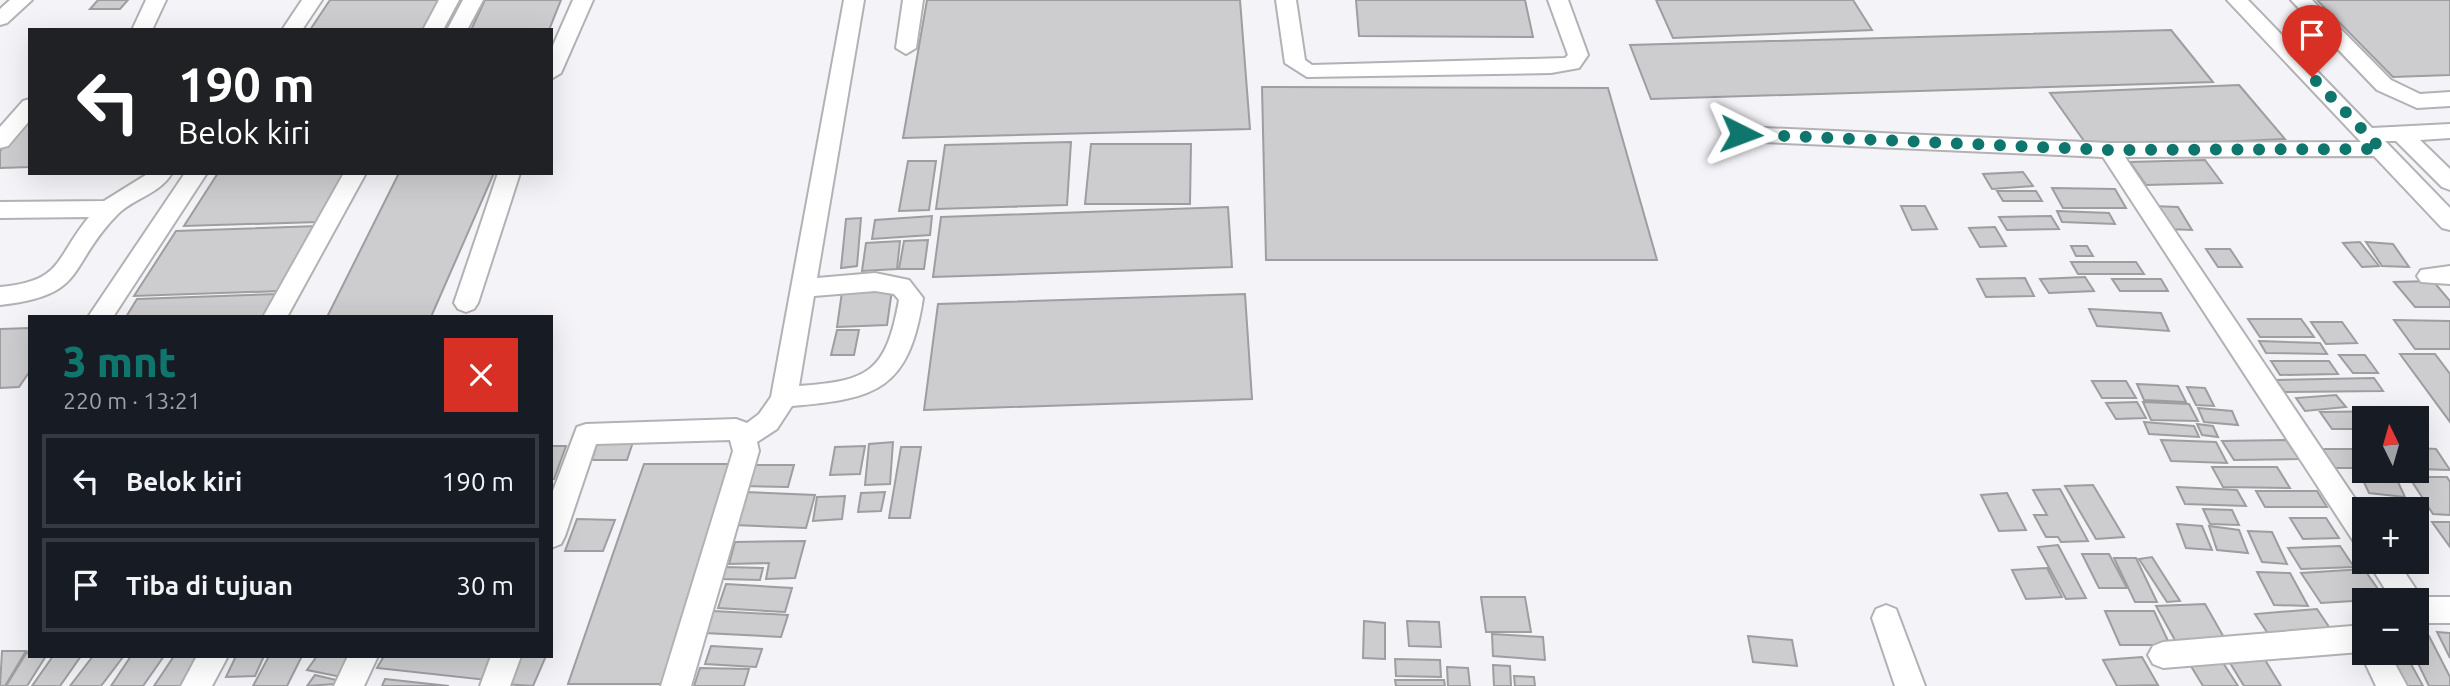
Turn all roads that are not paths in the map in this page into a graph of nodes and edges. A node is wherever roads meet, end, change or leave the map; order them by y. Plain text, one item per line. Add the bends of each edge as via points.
1 (22, 0) edge
2 (156, 0) edge
3 (312, 0) edge
4 (449, 0) edge
5 (473, 0) edge
6 (583, 0) edge
7 (854, 0) edge
8 (913, 0) edge
9 (1286, 0) edge
10 (1558, 0) edge
11 (2236, 0) edge
12 (2301, 0) edge
13 (0, 19) edge
14 (143, 28) edge
15 (293, 28) edge
16 (434, 28) edge
17 (458, 28) edge
18 (906, 48) dead end
19 (553, 68) edge
20 (2450, 99) edge
21 (28, 108) edge
22 (2450, 131) edge
23 (1741, 134) dead end
24 (2402, 134) junction
25 (0, 141) edge
26 (2374, 142) junction
27 (2109, 150) junction
28 (160, 175) edge
29 (195, 175) edge
30 (354, 175) edge
31 (508, 175) edge
32 (2450, 183) edge
33 (109, 209) junction
34 (0, 211) edge
35 (2450, 222) edge
36 (803, 288) junction
37 (0, 296) edge
38 (466, 303) dead end
39 (101, 315) edge
40 (276, 315) edge
41 (784, 397) junction
42 (743, 436) junction
43 (2352, 516) edge
44 (553, 530) edge
45 (2429, 610) edge
46 (2450, 610) edge
47 (1886, 618) dead end
48 (2352, 639) edge
49 (2163, 655) dead end
50 (212, 658) edge
51 (362, 658) edge
52 (505, 658) edge
53 (2381, 665) edge
54 (196, 686) edge
55 (349, 686) edge
56 (495, 686) edge
57 (676, 686) edge
58 (1910, 686) edge
59 (2392, 686) edge

1 - 13 street
2 - 14 street
3 - 15 street
4 - 16 street
5 - 17 street
6 - 19 street
7 - 36 street
8 - 18 street
9 - 10 street via 1295,63 1307,71 1325,73 1572,64 1578,55
11 - 26 street
12 - 20 street via 2384,85 2417,101
21 - 25 street
22 - 24 street
23 - 27 street
24 - 26 street
24 - 32 street
26 - 27 street
26 - 35 street
27 - 43 street
28 - 33 street
29 - 39 street
30 - 40 street
31 - 38 street
33 - 34 street
33 - 37 street via 61,279 38,292
36 - 41 street
36 - 41 street via 875,282 901,286 911,298 908,324 885,370 861,387
41 - 42 street via 774,417 759,431
42 - 44 street via 736,429 586,434
42 - 57 street via 746,451
45 - 46 street
47 - 58 street
48 - 49 street
50 - 54 street
51 - 55 street
52 - 56 street
53 - 59 street

